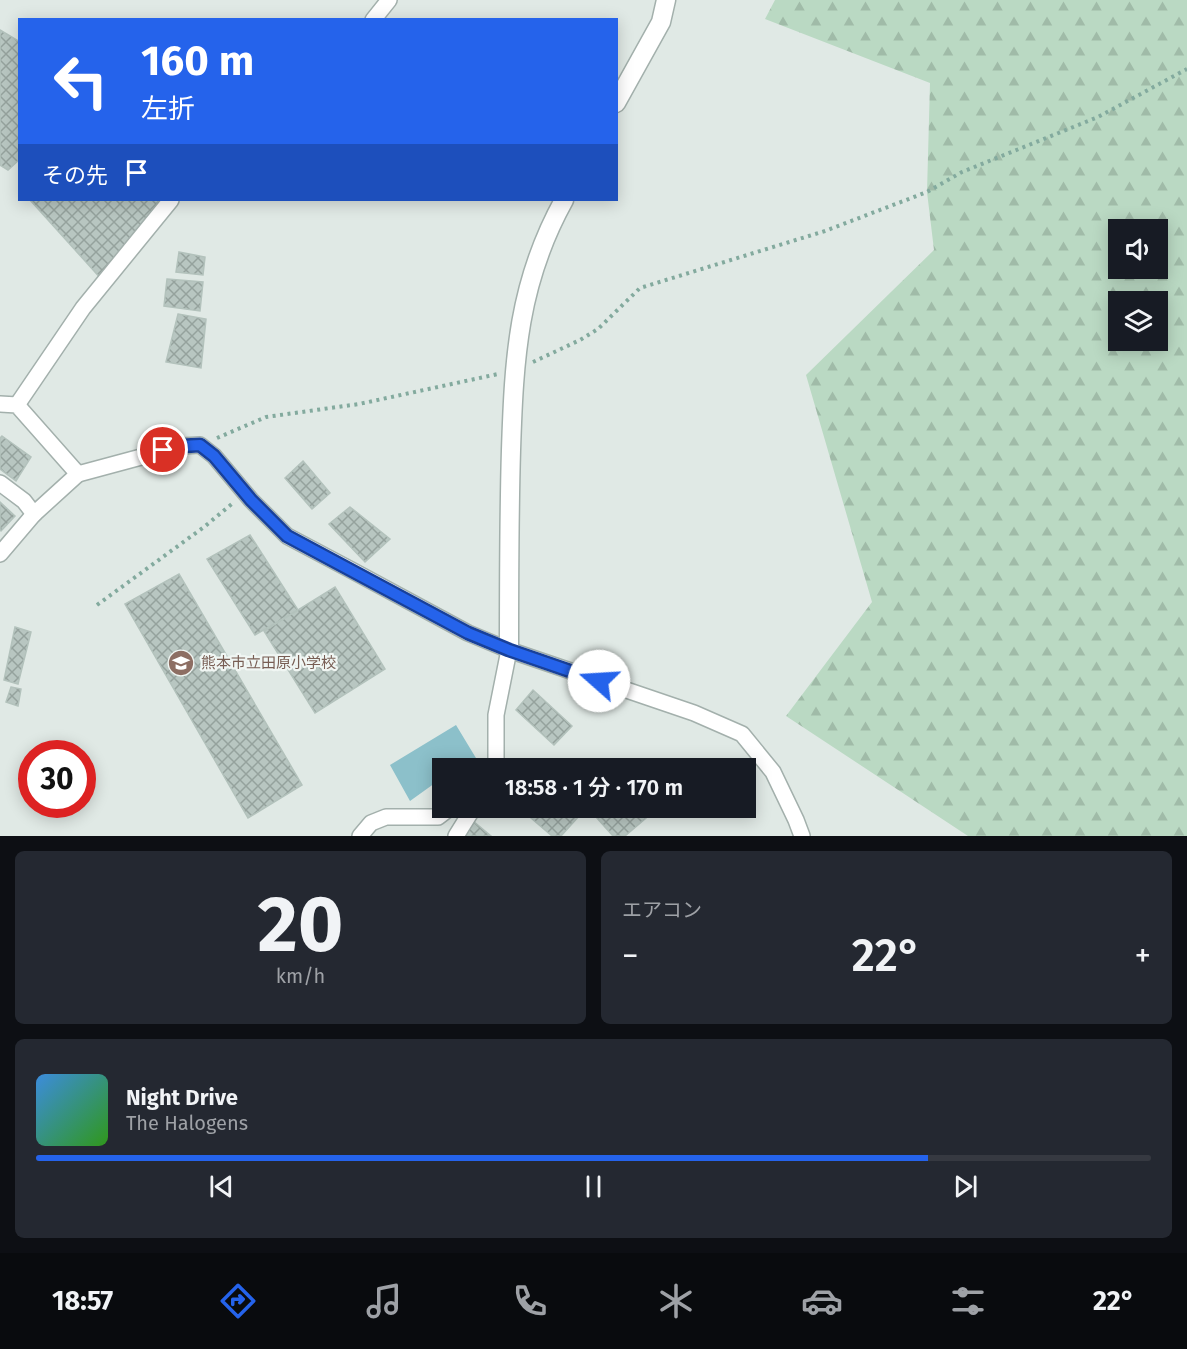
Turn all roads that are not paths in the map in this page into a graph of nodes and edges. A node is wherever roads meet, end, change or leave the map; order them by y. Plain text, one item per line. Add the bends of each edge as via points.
1 (389, 0) edge
2 (666, 0) edge
3 (375, 18) edge
4 (618, 99) edge
5 (170, 201) edge
6 (563, 201) edge
7 (0, 404) edge
8 (16, 405) junction
9 (78, 474) junction
10 (0, 483) edge
11 (34, 514) junction
12 (0, 554) edge
13 (509, 650) junction
14 (496, 758) edge
15 (432, 817) edge
16 (467, 818) edge
17 (360, 836) edge
18 (456, 836) edge
19 (802, 836) edge

1 - 3 street
2 - 4 street via 661,22
5 - 8 street via 83,308
6 - 13 street via 534,265 521,313 514,371
7 - 8 street
8 - 9 street
9 - 11 street
9 - 13 street via 163,450 200,445 287,536 468,633
10 - 11 street
11 - 12 street
13 - 14 street via 496,715
13 - 19 street via 694,713 742,734 773,772
15 - 17 street via 386,817 371,823
16 - 18 street

